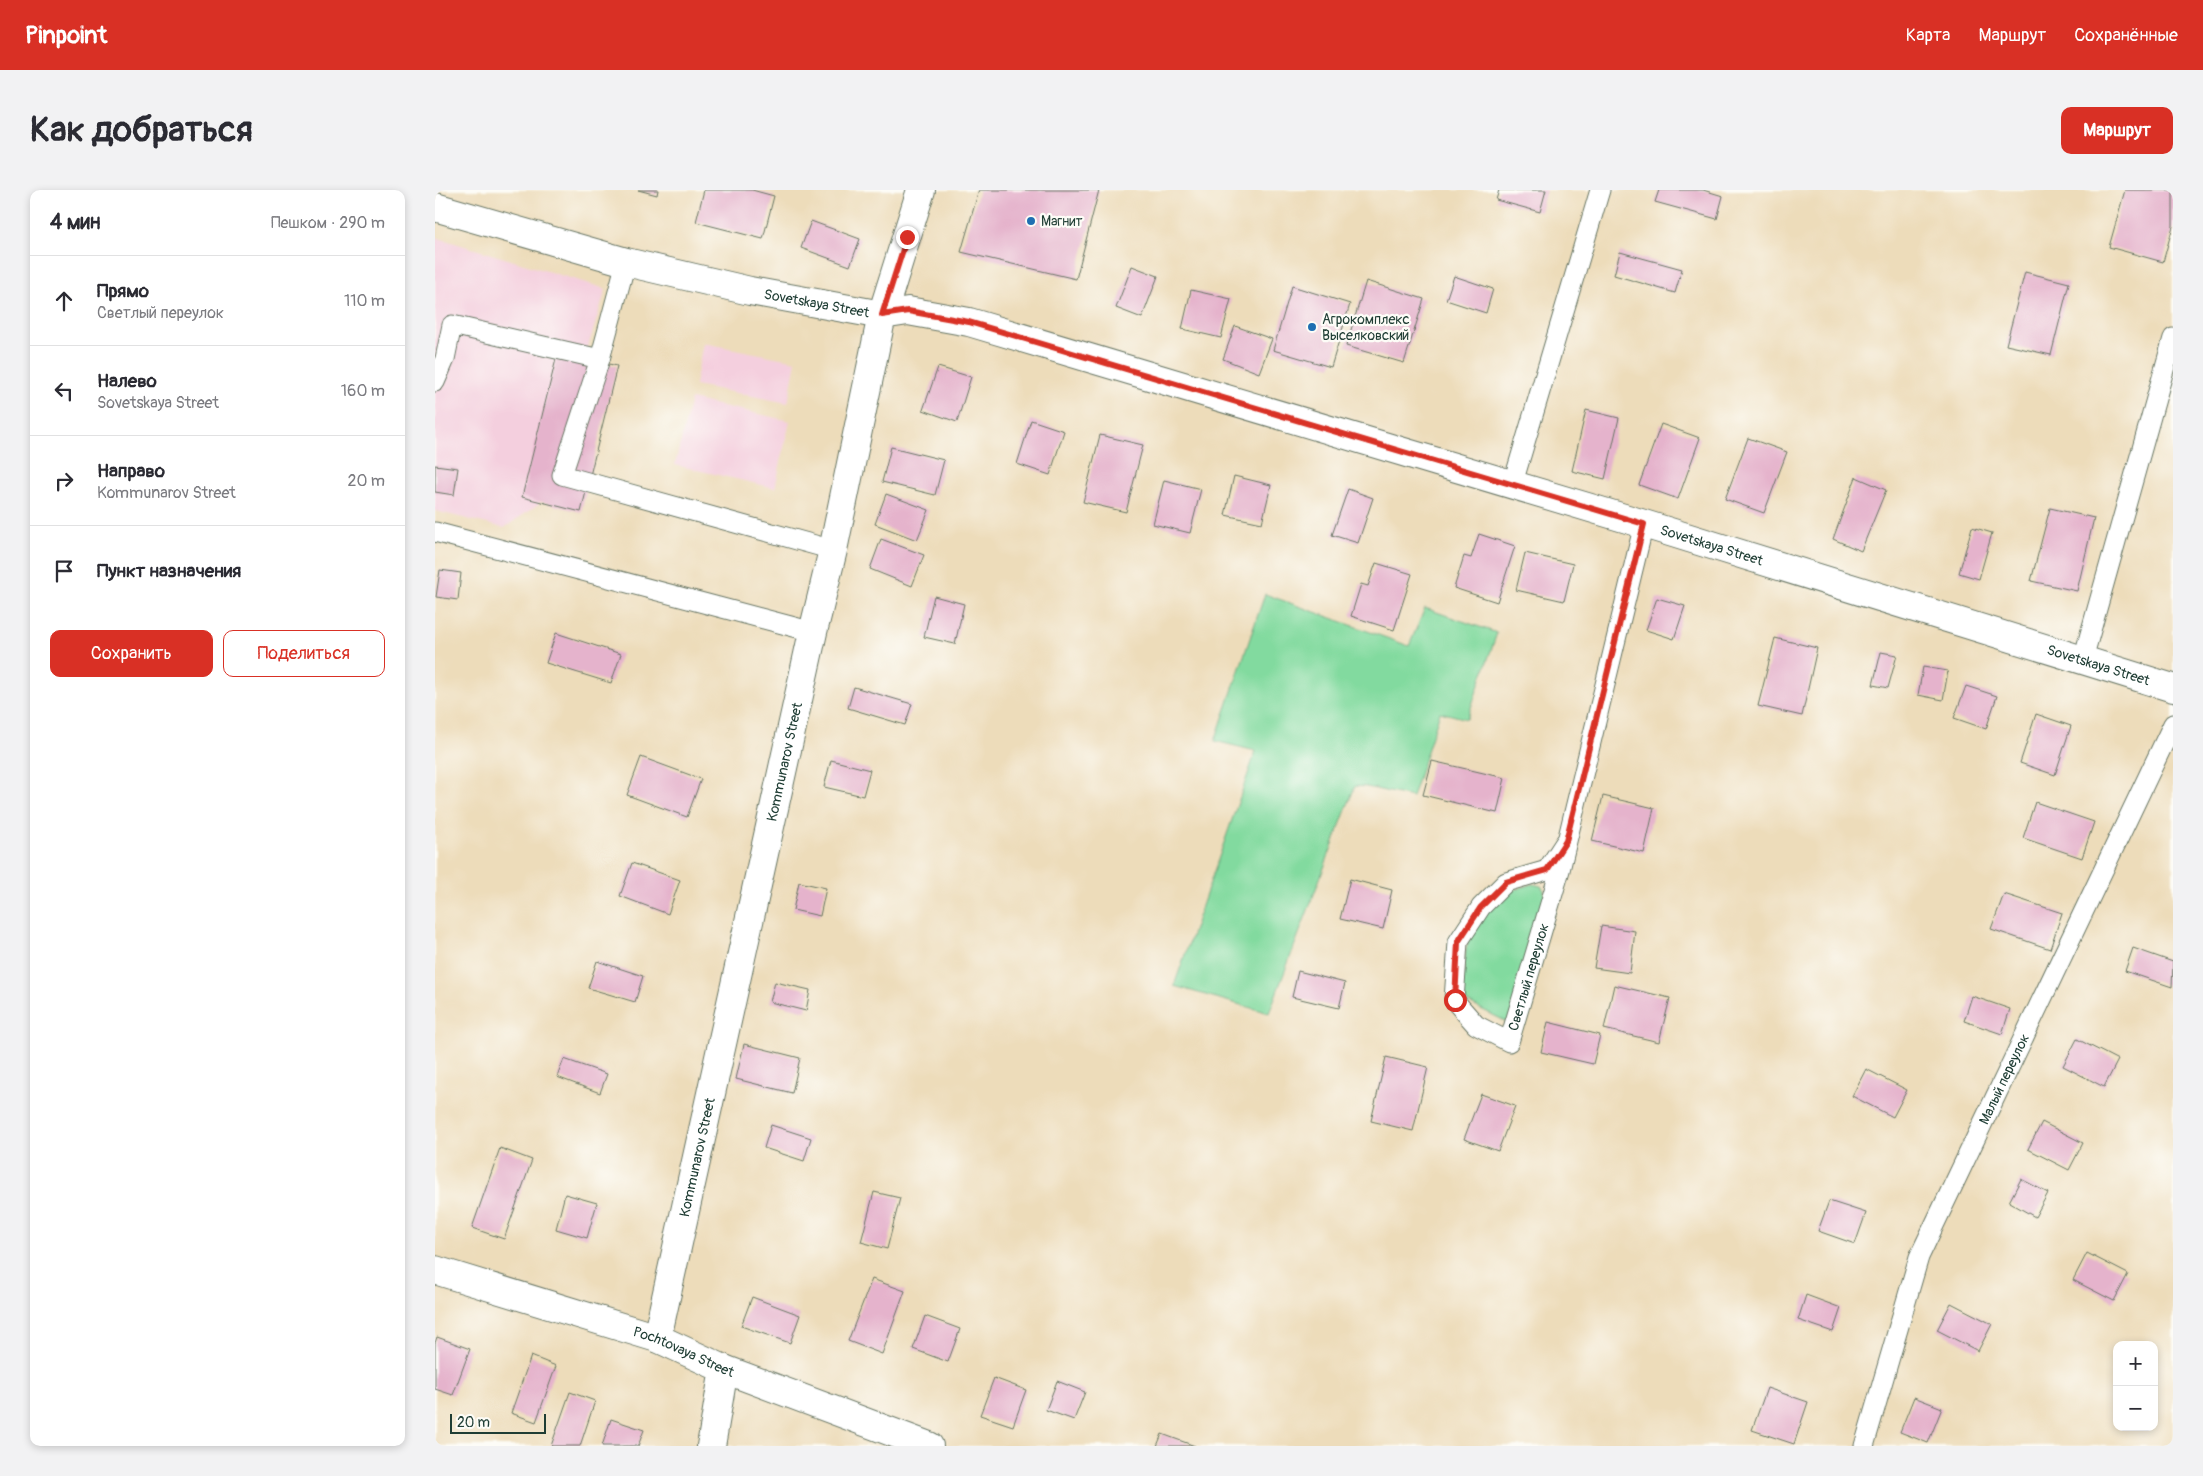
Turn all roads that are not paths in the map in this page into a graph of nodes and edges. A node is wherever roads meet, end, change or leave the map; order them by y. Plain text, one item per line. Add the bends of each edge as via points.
1 (921, 190) edge
2 (1601, 190) edge
3 (435, 207) edge
4 (626, 262) junction
5 (882, 315) junction
6 (2173, 338) edge
7 (599, 359) junction
8 (435, 382) edge
9 (1512, 486) junction
10 (1644, 524) junction
11 (435, 532) edge
12 (833, 550) junction
13 (813, 632) junction
14 (2083, 659) junction
15 (2173, 688) edge
16 (2173, 724) edge
17 (1566, 841) junction
18 (435, 1270) edge
19 (657, 1338) junction
20 (724, 1370) junction
21 (711, 1446) edge
22 (929, 1446) edge
23 (1864, 1446) edge

1 - 5 street, Kommunarov Street
2 - 9 lane
3 - 4 street, Sovetskaya Street
4 - 5 street, Sovetskaya Street via 750,291
4 - 7 lane
5 - 9 street, Sovetskaya Street via 908,311 969,322
5 - 12 street, Kommunarov Street
6 - 14 lane
7 - 8 lane via 453,324 445,359
7 - 12 lane via 562,475
9 - 10 street, Sovetskaya Street
10 - 14 street, Sovetskaya Street
10 - 17 lane, Светлый переулок
11 - 13 lane
12 - 13 street, Kommunarov Street
13 - 19 street, Kommunarov Street
14 - 15 street, Sovetskaya Street
16 - 23 lane, Малый переулок via 1919,1257
17 - 17 lane, Светлый переулок via 1559,870 1509,1042 1476,1026 1455,1000 1458,942 1481,907 1506,882 1547,870
18 - 19 street, Pochtovaya Street
19 - 20 street, Pochtovaya Street
20 - 21 street
20 - 22 street, Pochtovaya Street

